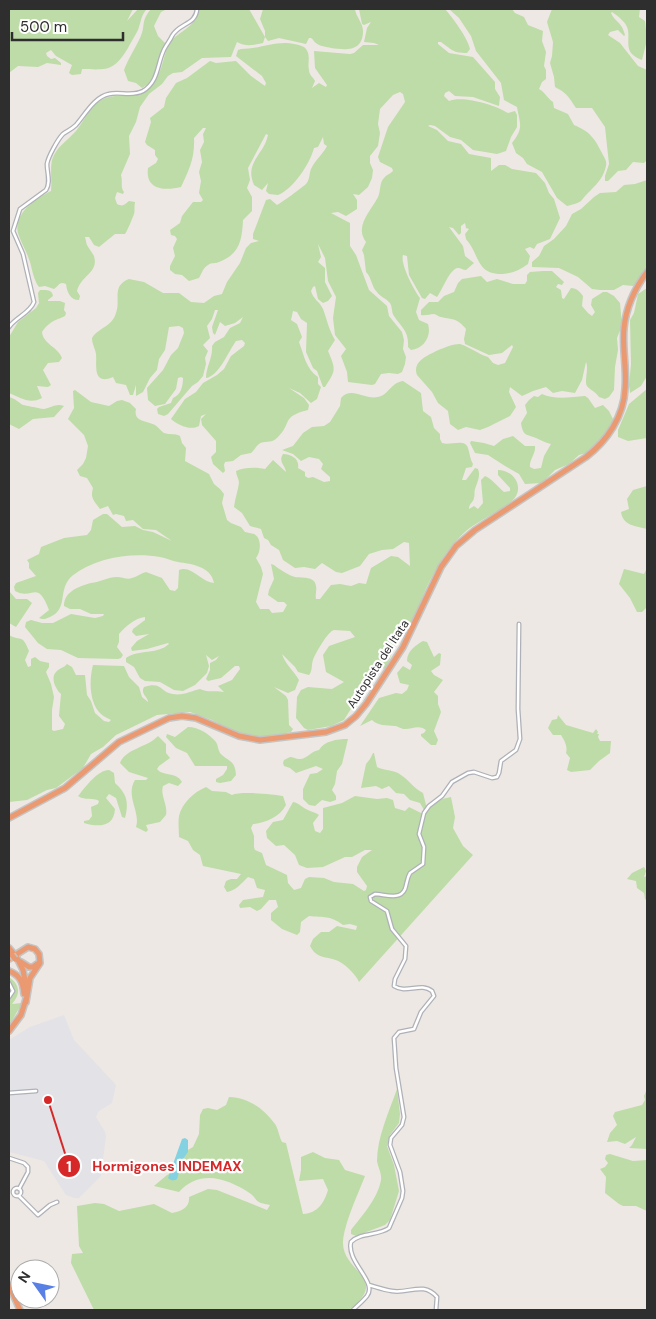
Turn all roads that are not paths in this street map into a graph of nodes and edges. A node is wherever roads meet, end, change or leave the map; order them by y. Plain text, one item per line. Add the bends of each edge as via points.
1 (197, 9) edge
2 (647, 273) edge
3 (9, 327) edge
4 (519, 624) dead end
5 (9, 820) edge
6 (12, 956) edge
7 (9, 971) edge
8 (9, 983) edge
9 (24, 994) junction
10 (10, 995) edge
11 (26, 1002) junction
12 (9, 1030) edge
13 (36, 1091) dead end
14 (9, 1093) edge
15 (9, 1158) edge
16 (19, 1189) junction
17 (13, 1194) junction
18 (9, 1196) edge
19 (19, 1196) junction
20 (57, 1202) dead end
21 (369, 1285) junction
22 (9, 1292) edge
23 (18, 1310) edge
24 (353, 1310) edge
25 (436, 1310) edge

1 - 3 street via 193,20 173,34 163,50 150,85 140,92 104,96 62,135 53,149 47,163 46,190 17,212 14,233 34,302
2 - 5 highway, Autopista del Itata via 627,313 625,391 611,430 586,457 473,531 456,546 443,564 403,647 366,704 350,722 326,732 260,740 239,736 196,718 167,718 124,738 65,788
4 - 21 street via 520,738 517,748 502,759 496,777 470,772 451,784 428,806 419,834 424,847 423,864 409,874 400,894 376,894 370,898 387,911 392,929 406,946 406,958 394,986 399,989 426,987 434,996 421,1012 414,1029 398,1033 394,1040 404,1118 390,1145 401,1176 403,1194 389,1228 356,1238 351,1243 352,1257
6 - 6 highway via 28,949 36,952 39,960 30,968
6 - 9 highway via 23,976
6 - 11 highway via 23,968
6 - 11 highway via 28,947 40,954 39,964 30,977
7 - 9 highway via 20,978
8 - 10 street via 13,990
9 - 12 highway via 19,1014
11 - 12 highway
13 - 14 street
15 - 16 street via 28,1167
16 - 17 street via 15,1189
16 - 19 street
17 - 18 street
17 - 19 street
19 - 20 street via 38,1215
21 - 24 street via 368,1296
21 - 25 street via 392,1291 427,1290 436,1298
22 - 23 highway

